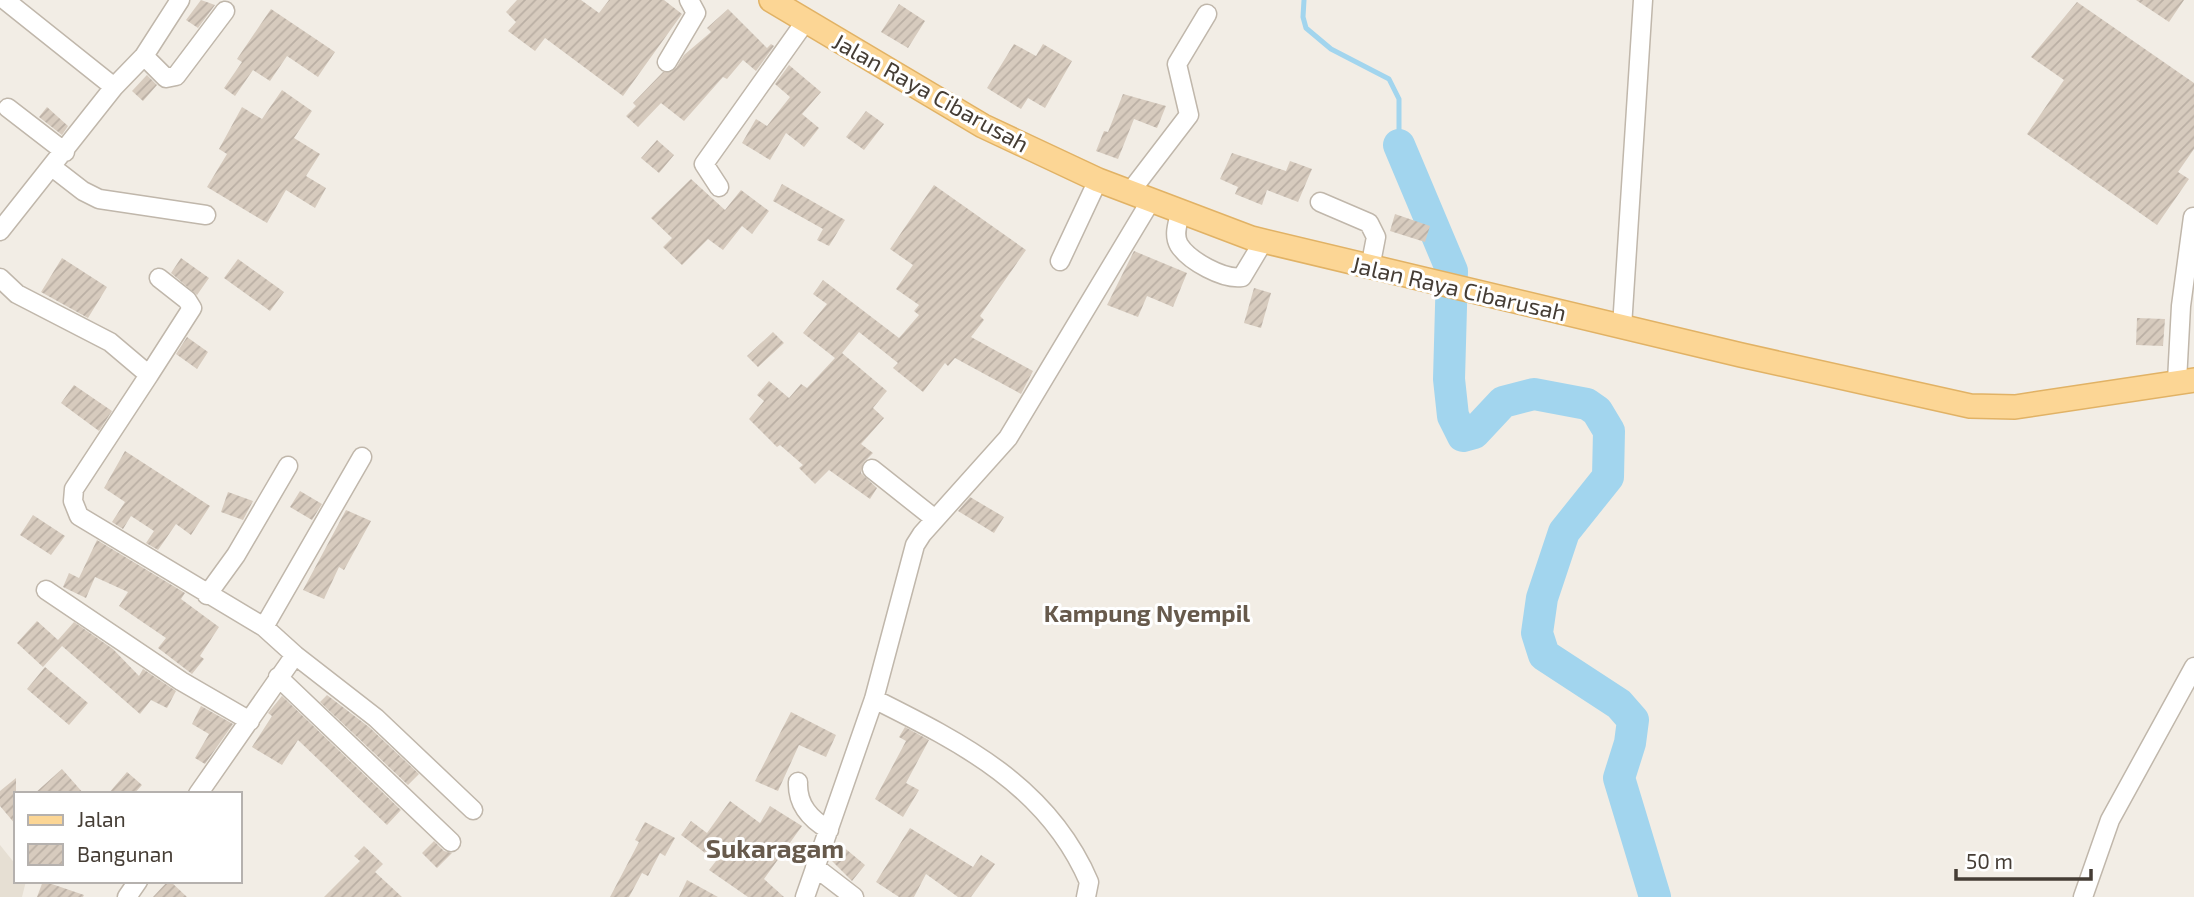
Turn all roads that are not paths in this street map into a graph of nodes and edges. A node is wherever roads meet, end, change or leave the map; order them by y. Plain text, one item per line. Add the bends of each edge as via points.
1 (5, 0) edge
2 (180, 0) edge
3 (689, 0) edge
4 (771, 0) edge
5 (1643, 0) edge
6 (225, 11) dead end
7 (1208, 14) dead end
8 (805, 22) junction
9 (144, 56) junction
10 (667, 62) dead end
11 (114, 87) junction
12 (8, 108) dead end
13 (65, 152) junction
14 (52, 167) junction
15 (1098, 180) junction
16 (719, 187) dead end
17 (1140, 197) junction
18 (1320, 202) dead end
19 (1180, 212) junction
20 (206, 215) dead end
21 (2193, 217) edge
22 (0, 231) edge
23 (1263, 242) junction
24 (1060, 261) dead end
25 (1370, 268) junction
26 (0, 278) edge
27 (159, 278) dead end
28 (1622, 327) junction
29 (149, 375) junction
30 (2190, 379) edge
31 (362, 457) dead end
32 (288, 466) dead end
33 (872, 469) dead end
34 (935, 519) junction
35 (46, 590) dead end
36 (207, 595) junction
37 (264, 627) junction
38 (295, 655) junction
39 (2194, 667) edge
40 (278, 677) junction
41 (874, 699) junction
42 (250, 721) junction
43 (798, 782) dead end
44 (199, 792) edge
45 (472, 810) dead end
46 (829, 830) junction
47 (451, 842) dead end
48 (815, 867) junction
49 (805, 897) edge
50 (854, 897) edge
51 (1086, 897) edge
52 (2083, 897) edge

1 - 11 street
2 - 9 street
3 - 10 street via 696,13 693,22
4 - 8 main road, Jalan Raya Cibarusah
5 - 28 street
6 - 9 street via 176,76 166,78
7 - 17 street via 1177,64 1189,115
8 - 15 main road, Jalan Raya Cibarusah via 983,126
8 - 16 street via 704,164
9 - 11 street
11 - 13 street
12 - 13 street
13 - 14 street
14 - 20 street via 99,199
14 - 22 street
15 - 17 main road, Jalan Raya Cibarusah
15 - 24 street
17 - 19 main road, Jalan Raya Cibarusah
17 - 34 street via 1008,438
18 - 25 street via 1369,223 1376,237
19 - 23 main road, Jalan Raya Cibarusah
19 - 23 street via 1179,245 1212,269 1234,278 1242,277
21 - 30 street via 2181,306
23 - 25 main road, Jalan Raya Cibarusah
25 - 28 main road, Jalan Raya Cibarusah
26 - 29 street via 17,295 110,342
27 - 29 street via 192,309
28 - 30 main road, Jalan Raya Cibarusah via 1955,404 1991,408
29 - 36 street via 75,489 73,501 79,516
31 - 37 street
32 - 36 street
33 - 34 street
34 - 41 street via 910,559
35 - 42 street via 181,681
36 - 37 street
37 - 38 street
38 - 40 street
38 - 45 street via 376,718
39 - 52 street via 2110,820
40 - 42 street
40 - 47 street
41 - 46 street
41 - 51 street via 951,737 1013,779 1065,839 1089,883
42 - 44 street
43 - 46 street via 797,796 804,809
46 - 48 street
48 - 49 street
48 - 50 street

